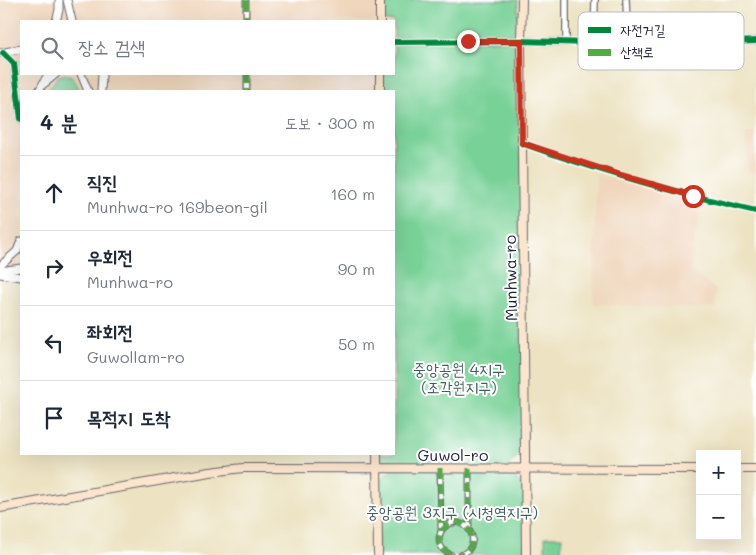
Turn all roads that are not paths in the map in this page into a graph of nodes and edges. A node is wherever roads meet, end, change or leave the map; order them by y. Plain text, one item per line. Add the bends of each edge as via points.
1 (59, 0) edge
2 (67, 0) edge
3 (246, 0) edge
4 (380, 0) edge
5 (522, 0) edge
6 (566, 0) edge
7 (56, 20) edge
8 (72, 20) edge
9 (246, 20) edge
10 (380, 20) edge
11 (521, 41) junction
12 (395, 42) edge
13 (566, 42) junction
14 (578, 42) edge
15 (20, 49) edge
16 (2, 53) edge
17 (48, 75) edge
18 (55, 75) edge
19 (76, 75) edge
20 (81, 75) edge
21 (102, 75) edge
22 (247, 75) edge
23 (380, 75) edge
24 (41, 88) edge
25 (87, 90) edge
26 (101, 90) edge
27 (247, 90) edge
28 (380, 90) edge
29 (20, 112) edge
30 (522, 143) junction
31 (756, 211) edge
32 (20, 244) edge
33 (0, 266) edge
34 (20, 268) edge
35 (0, 273) edge
36 (20, 277) edge
37 (378, 455) edge
38 (377, 468) junction
39 (440, 468) junction
40 (469, 468) junction
41 (526, 468) junction
42 (696, 469) edge
43 (741, 469) edge
44 (756, 469) edge
45 (0, 508) edge
46 (469, 530) junction
47 (441, 531) junction
48 (378, 555) edge
49 (451, 555) edge
50 (461, 555) edge
51 (526, 555) edge

1 - 7 street
2 - 8 street
3 - 9 street
4 - 10 main road
5 - 11 main road, Munhwa-ro
6 - 13 street
11 - 12 street
11 - 13 street
11 - 30 main road, Munhwa-ro
13 - 14 street
15 - 16 street
16 - 29 street via 14,64
17 - 24 street
18 - 24 street
19 - 25 street
20 - 25 street
21 - 26 street
22 - 27 street
23 - 28 main road
30 - 31 street via 693,196
30 - 41 main road, Munhwa-ro
32 - 33 street via 17,251
34 - 35 street
35 - 36 street
37 - 38 main road
38 - 39 main road, Guwol-ro
38 - 45 main road, Guwol-ro via 227,470
38 - 48 main road
39 - 40 main road, Guwol-ro
39 - 47 street
40 - 41 main road, Guwol-ro
40 - 46 street
41 - 42 main road, Guwol-ro
41 - 51 main road, Munhwa-ro
43 - 44 main road
46 - 47 street via 456,523
46 - 50 street via 472,545
47 - 49 street via 441,547

